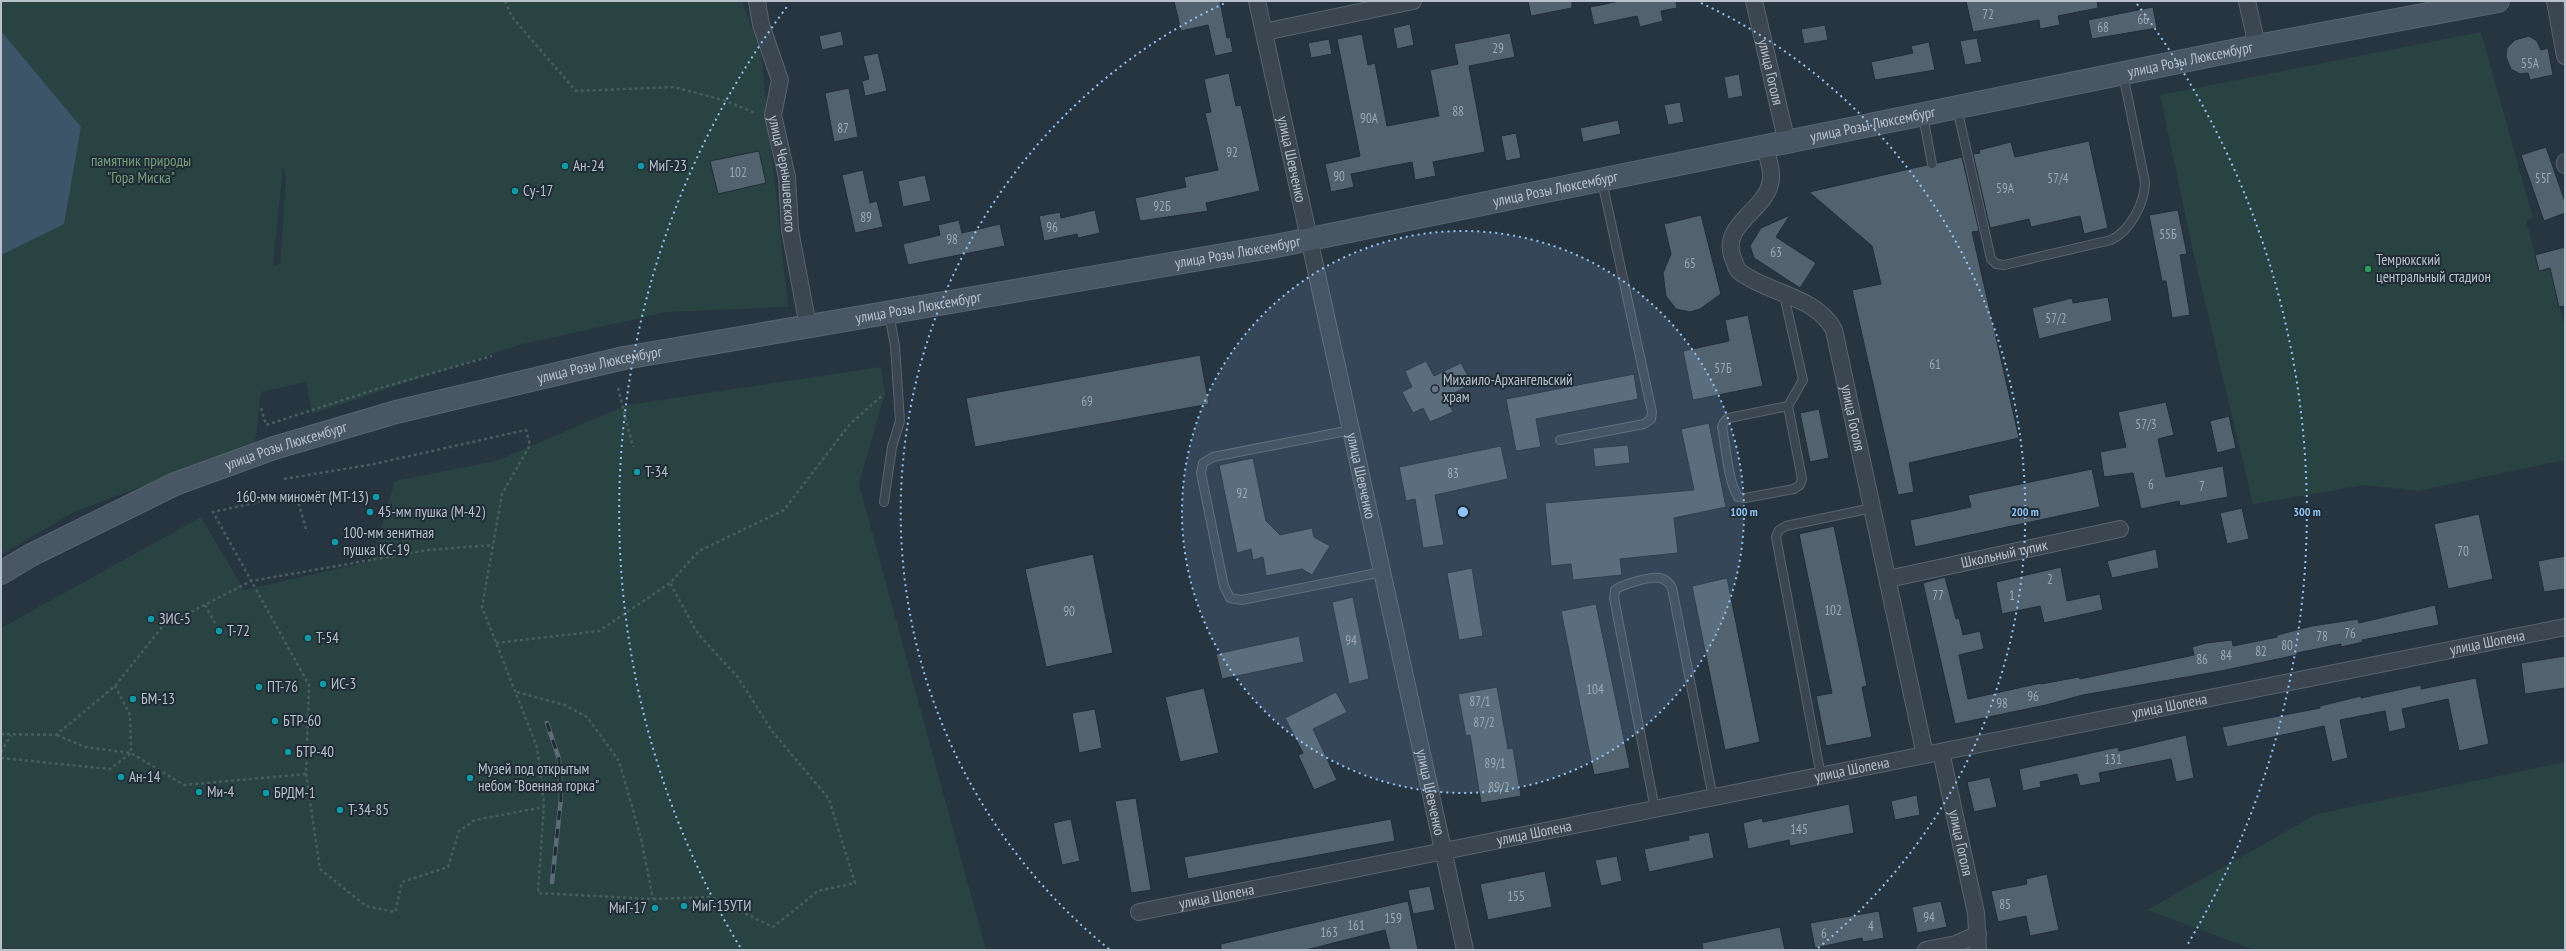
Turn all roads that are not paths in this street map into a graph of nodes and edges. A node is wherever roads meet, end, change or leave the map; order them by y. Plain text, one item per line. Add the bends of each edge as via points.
1 (757, 1) edge
2 (1257, 1) edge
3 (1414, 1) edge
4 (1754, 1) edge
5 (2247, 1) edge
6 (2498, 1) edge
7 (2555, 1) edge
8 (1264, 32) junction
9 (2257, 46) junction
10 (2565, 56) edge
11 (2122, 74) junction
12 (1956, 108) junction
13 (1923, 115) junction
14 (1787, 143) junction
15 (1765, 147) junction
16 (2565, 162) edge
17 (1932, 164) dead end
18 (2565, 165) edge
19 (1601, 181) junction
20 (1308, 239) junction
21 (1784, 295) junction
22 (889, 312) junction
23 (808, 326) junction
24 (1788, 406) junction
25 (1351, 430) junction
26 (1560, 440) dead end
27 (884, 502) dead end
28 (1872, 508) junction
29 (2120, 529) dead end
30 (1382, 572) junction
31 (1, 573) edge
32 (1888, 579) junction
33 (2565, 627) edge
34 (1933, 753) junction
35 (1821, 776) junction
36 (1713, 798) junction
37 (1656, 810) junction
38 (1444, 852) junction
39 (1139, 912) dead end
40 (1978, 942) edge
41 (1466, 950) edge
42 (1926, 950) edge

1 - 23 street, улица Чернышевского via 761,25 780,80 773,115 787,177 790,230
2 - 8 street, улица Шевченко
3 - 8 street
4 - 14 street, улица Гоголя
5 - 9 street
6 - 9 main road, улица Розы Люксембург
7 - 10 street
8 - 20 street, улица Шевченко
9 - 11 main road, улица Розы Люксембург
11 - 12 main road, улица Розы Люксембург
11 - 12 lane via 2145,186 2142,200 2125,230 2111,240 2004,265 1996,264 1991,259
12 - 13 main road, улица Розы Люксембург
13 - 14 main road, улица Розы Люксембург
13 - 17 lane
14 - 15 main road, улица Розы Люксембург
15 - 19 main road, улица Розы Люксембург
15 - 21 street, улица Гоголя via 1772,177 1765,197 1741,222 1732,236 1730,252 1738,270 1761,286
16 - 18 street
19 - 20 main road, улица Розы Люксембург
19 - 26 lane via 1652,412 1651,419 1644,424
20 - 22 main road, улица Розы Люксембург
20 - 25 street, улица Шевченко
21 - 24 lane via 1803,380
21 - 28 street, улица Гоголя via 1818,309 1828,318 1834,330
22 - 23 main road, улица Розы Люксембург
22 - 27 lane via 896,346 900,421 892,447
23 - 31 main road, улица Розы Люксембург via 624,358 396,412 274,448 175,484
24 - 24 lane via 1729,418 1724,422 1722,427 1738,497 1787,490 1800,485 1802,479
25 - 30 street, улица Шевченко
25 - 30 lane via 1213,457 1203,463 1201,473 1224,586 1230,598 1242,600
28 - 32 street, улица Гоголя
28 - 35 lane via 1786,526 1779,530 1776,537
29 - 32 street, Школьный тупик
30 - 38 street, улица Шевченко
32 - 34 street, улица Гоголя
33 - 34 street, улица Шопена
34 - 35 street, улица Шопена
34 - 40 street, улица Гоголя via 1970,881
35 - 36 street, улица Шопена
36 - 37 street, улица Шопена
36 - 37 lane via 1672,588 1668,581 1660,577 1622,585 1616,590 1614,598
37 - 38 street, улица Шопена
38 - 39 street, улица Шопена
38 - 41 street, улица Шевченко
40 - 42 street

